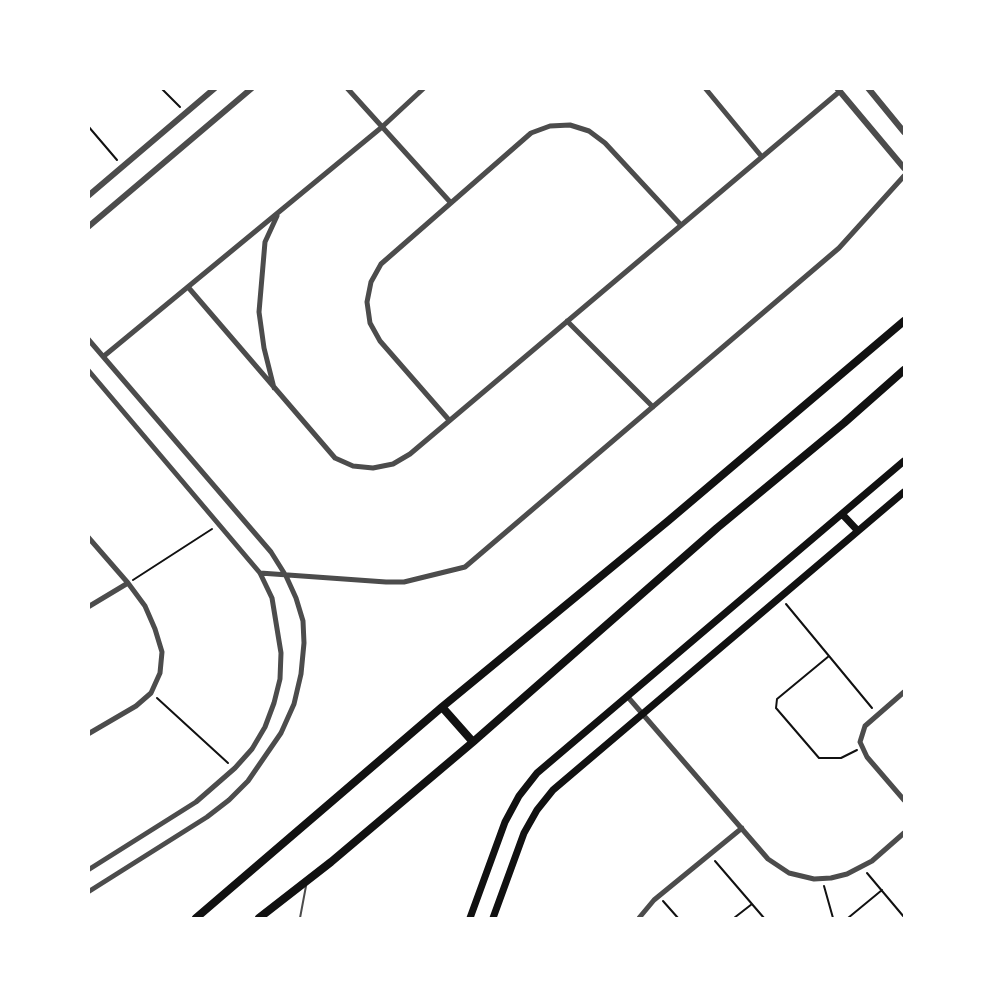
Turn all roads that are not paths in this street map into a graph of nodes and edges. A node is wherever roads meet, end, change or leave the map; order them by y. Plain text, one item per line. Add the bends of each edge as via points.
1 (215, 88) edge
2 (252, 88) edge
3 (347, 88) edge
4 (424, 88) edge
5 (705, 88) edge
6 (868, 88) edge
7 (838, 90) edge
8 (382, 127) junction
9 (904, 132) edge
10 (762, 157) junction
11 (904, 168) edge
12 (904, 176) edge
13 (88, 196) edge
14 (451, 203) junction
15 (278, 213) junction
16 (681, 225) junction
17 (88, 227) edge
18 (188, 288) junction
19 (567, 321) junction
20 (904, 321) edge
21 (88, 339) edge
22 (104, 356) junction
23 (88, 370) edge
24 (904, 370) edge
25 (275, 389) junction
26 (653, 407) junction
27 (449, 420) junction
28 (904, 461) edge
29 (904, 492) edge
30 (842, 514) junction
31 (858, 531) junction
32 (88, 537) edge
33 (260, 573) junction
34 (286, 576) junction
35 (128, 583) junction
36 (88, 607) edge
37 (904, 692) edge
38 (627, 696) junction
39 (441, 707) junction
40 (642, 713) junction
41 (88, 734) edge
42 (473, 742) junction
43 (904, 800) edge
44 (742, 828) junction
45 (904, 833) edge
46 (88, 870) edge
47 (307, 882) junction
48 (88, 892) edge
49 (196, 918) edge
50 (259, 918) edge
51 (300, 918) edge
52 (470, 918) edge
53 (493, 918) edge
54 (639, 918) edge

1 - 13 street
2 - 17 street
3 - 8 street
4 - 8 street
5 - 10 street
6 - 9 street
7 - 10 street
7 - 11 street
8 - 14 street
8 - 15 street
10 - 16 street
12 - 26 street via 839,248
14 - 16 street via 531,134 549,126 570,125 589,131 605,143
14 - 27 street via 381,264 370,282 367,302 370,323 380,341
15 - 18 street
15 - 25 street via 265,242 259,312
16 - 19 street
18 - 22 street
18 - 25 street
19 - 26 street
19 - 27 street
20 - 39 highway
21 - 22 street
22 - 34 street via 272,552
23 - 33 street
24 - 42 highway via 708,535
25 - 27 street via 335,458 353,466 393,464
26 - 34 street via 465,567 404,582
28 - 30 main road
29 - 31 main road
30 - 31 main road
30 - 38 main road
31 - 40 main road
32 - 35 street
33 - 34 street
33 - 46 street via 272,598 281,653 280,679 265,727 235,768 196,802
34 - 48 street via 303,621 304,643 296,694 281,733 248,781 228,800
35 - 36 street
35 - 41 street via 145,606 155,629 162,652 160,673 151,693 136,706
37 - 43 street via 862,730 861,747
38 - 40 street
38 - 52 main road via 548,763 519,796 505,822
39 - 42 highway
39 - 49 highway
40 - 44 street
40 - 53 main road via 562,781 537,810 522,838
42 - 47 highway
44 - 45 street via 768,859 782,869 797,876 822,879 862,867
44 - 54 street via 648,906
47 - 50 highway
47 - 51 lane

